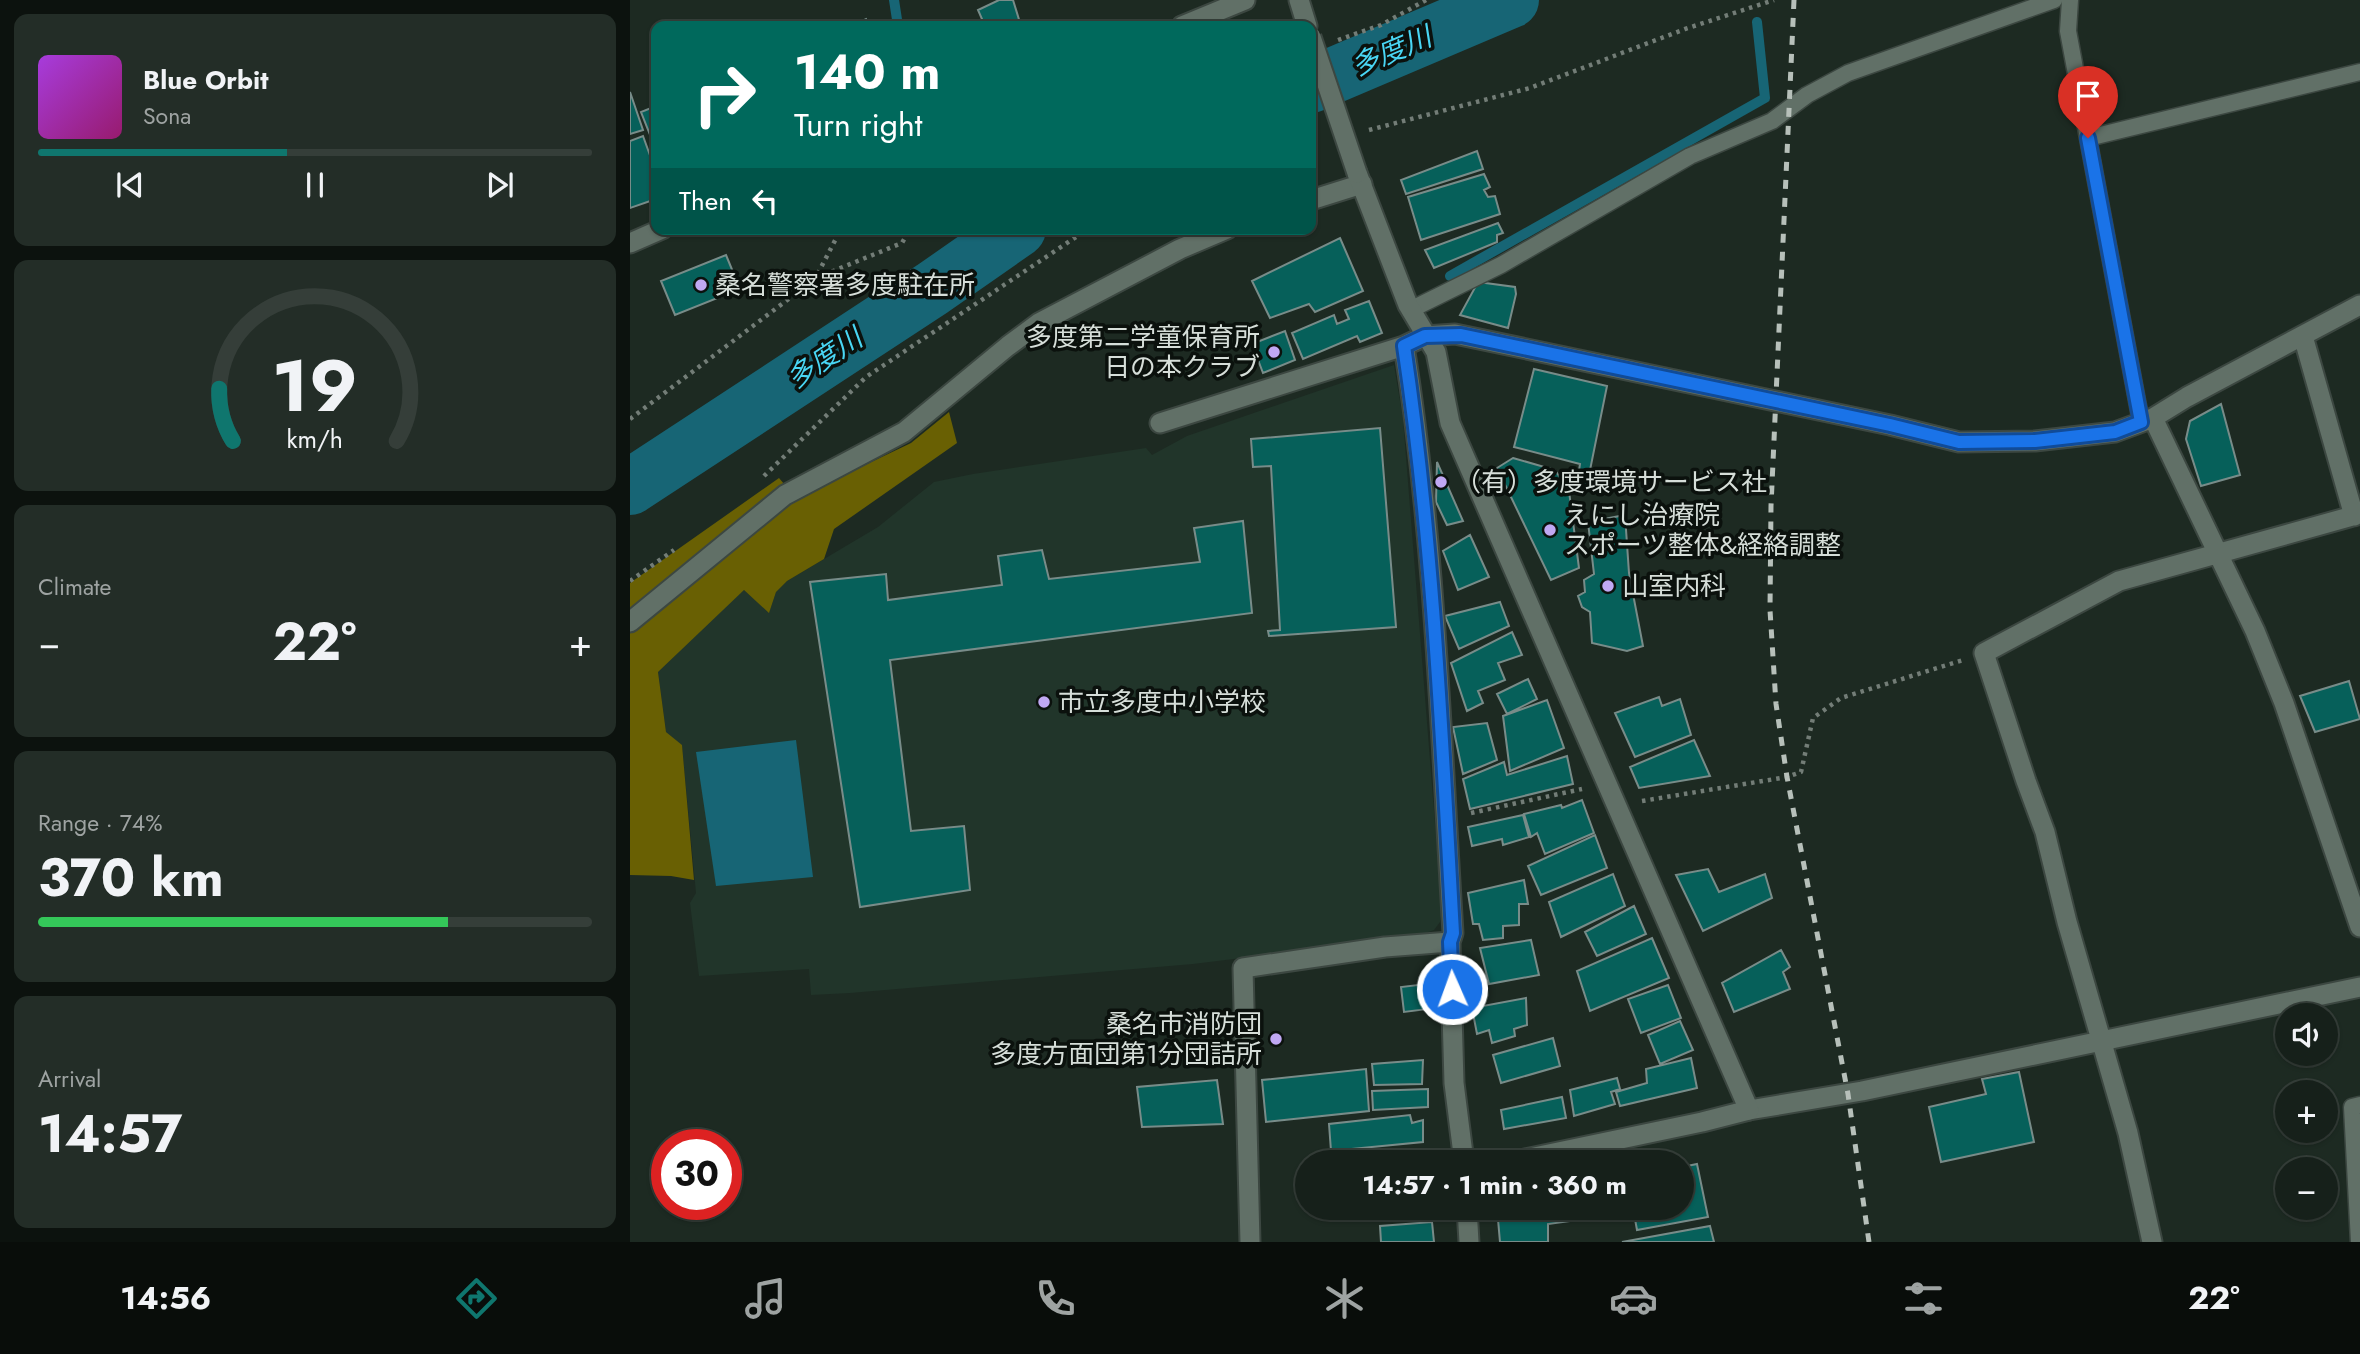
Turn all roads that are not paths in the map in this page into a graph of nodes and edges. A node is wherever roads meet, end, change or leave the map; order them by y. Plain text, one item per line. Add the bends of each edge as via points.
1 (1245, 0) edge
2 (2054, 0) edge
3 (2070, 0) edge
4 (1299, 2) edge
5 (1194, 21) edge
6 (1305, 21) edge
7 (1316, 51) edge
8 (2360, 72) edge
9 (2088, 138) junction
10 (1360, 178) junction
11 (1316, 199) edge
12 (651, 234) edge
13 (1213, 235) edge
14 (630, 243) edge
15 (2360, 305) edge
16 (1410, 310) junction
17 (1425, 336) junction
18 (2303, 336) junction
19 (1404, 346) junction
20 (2147, 420) junction
21 (1160, 423) dead end
22 (2357, 515) edge
23 (2218, 555) junction
24 (630, 622) edge
25 (2360, 927) edge
26 (1450, 942) junction
27 (2360, 988) edge
28 (2101, 1040) junction
29 (2360, 1105) edge
30 (1749, 1110) junction
31 (1462, 1150) edge
32 (1568, 1150) edge
33 (1468, 1220) edge
34 (1250, 1242) edge
35 (1469, 1242) edge
36 (2152, 1242) edge
37 (2359, 1242) edge

1 - 5 street
2 - 16 lane via 1848,73 1772,121 1690,156 1501,265
3 - 9 lane via 2068,31
4 - 6 street
7 - 10 street, bridge
8 - 9 lane
9 - 20 lane
10 - 11 street
10 - 16 street
12 - 14 street
13 - 24 street via 1039,323 904,432 785,495
15 - 18 street
16 - 17 street
17 - 19 street
17 - 20 street via 1461,335 1959,442 2035,441 2115,432
17 - 30 street via 1436,352 1450,423
18 - 20 street
18 - 22 street
19 - 21 street
19 - 26 street via 1429,551
20 - 23 street
22 - 23 street
23 - 25 street via 2284,703
23 - 28 street via 2119,581 1984,653 2045,832
26 - 31 street via 1454,1083
26 - 34 street via 1242,968
27 - 28 street
28 - 30 street
28 - 36 street
29 - 37 lane via 2352,1107
30 - 32 street
33 - 35 street

